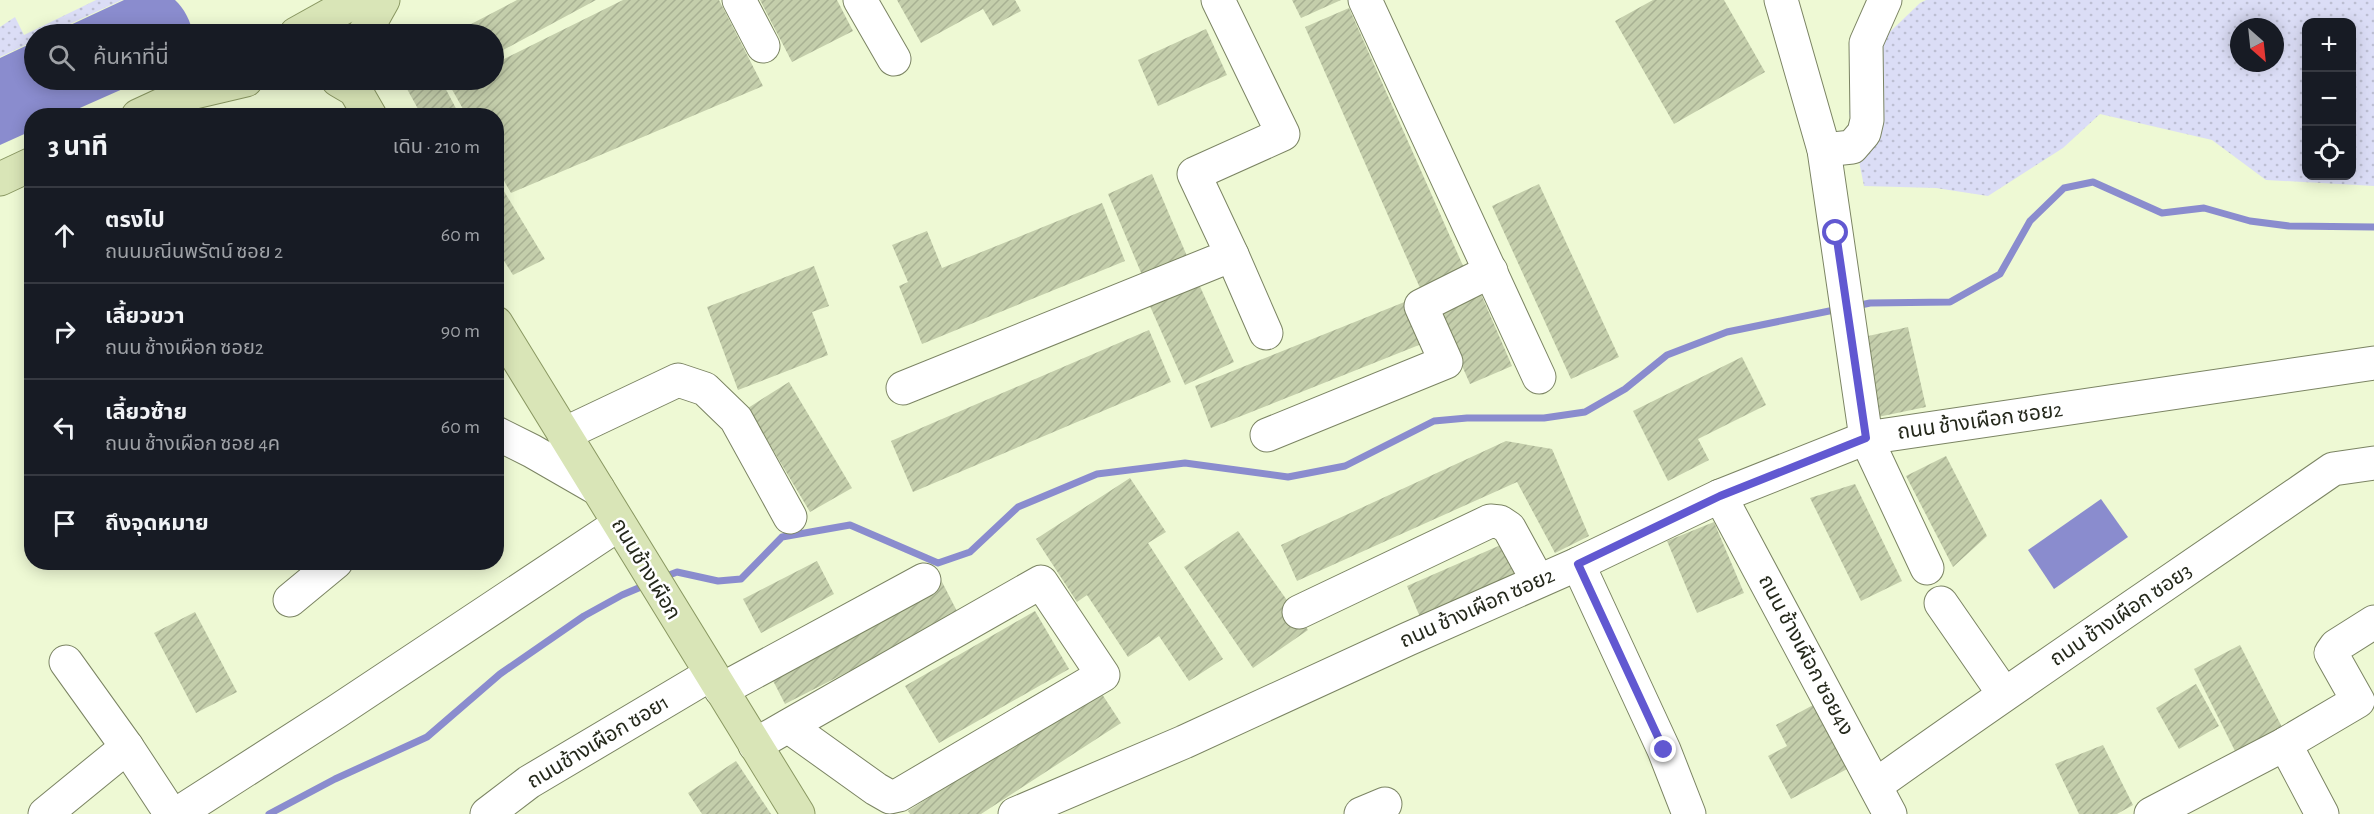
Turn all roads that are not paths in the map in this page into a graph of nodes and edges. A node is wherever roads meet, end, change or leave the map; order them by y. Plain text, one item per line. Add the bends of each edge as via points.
1 (357, 0) edge
2 (383, 0) edge
3 (739, 0) edge
4 (860, 0) edge
5 (1218, 0) edge
6 (1365, 0) edge
7 (1781, 0) edge
8 (1885, 0) edge
9 (314, 24) edge
10 (370, 24) edge
11 (763, 46) dead end
12 (894, 59) dead end
13 (194, 90) edge
14 (205, 90) edge
15 (180, 96) junction
16 (157, 108) edge
17 (1824, 150) junction
18 (24, 168) edge
19 (0, 179) edge
20 (1232, 255) junction
21 (1491, 271) junction
22 (1266, 333) dead end
23 (504, 336) edge
24 (2374, 363) edge
25 (1539, 376) dead end
26 (903, 388) dead end
27 (564, 434) junction
28 (1267, 435) dead end
29 (1866, 438) junction
30 (504, 439) edge
31 (2374, 463) edge
32 (598, 489) junction
33 (1720, 496) junction
34 (790, 518) dead end
35 (619, 524) junction
36 (1578, 564) junction
37 (1927, 568) dead end
38 (322, 570) edge
39 (924, 580) dead end
40 (1538, 581) junction
41 (301, 582) edge
42 (1941, 603) dead end
43 (1299, 612) dead end
44 (2374, 622) edge
45 (66, 662) dead end
46 (716, 682) junction
47 (2004, 694) junction
48 (788, 726) junction
49 (2284, 744) junction
50 (755, 745) junction
51 (127, 747) junction
52 (1876, 785) junction
53 (45, 814) edge
54 (171, 814) edge
55 (177, 814) edge
56 (487, 814) edge
57 (798, 814) edge
58 (1015, 814) edge
59 (1689, 814) edge
60 (1890, 814) edge
61 (2151, 814) edge
62 (2322, 814) edge

1 - 9 main road
2 - 10 main road
3 - 11 street
4 - 12 street
5 - 20 street via 1283,134 1194,174
6 - 21 street
7 - 17 street
8 - 17 street via 1866,43 1864,133 1852,147
13 - 15 main road
14 - 15 main road
15 - 16 main road
17 - 29 street
18 - 19 main road
20 - 22 street
20 - 26 street
21 - 25 street
21 - 28 street via 1421,306 1446,362
23 - 27 main road, ถนนช้างเผือก
24 - 29 street, ถนน ช้างเผือก ซอย2
27 - 32 main road, ถนนช้างเผือก
27 - 34 street via 678,380 705,389 736,418
29 - 33 street, ถนน ช้างเผือก ซอย2
29 - 37 street
30 - 32 street
31 - 47 street, ถนน ช้างเผือก ซอย3 via 2333,470
32 - 35 main road, ถนนช้างเผือก
33 - 36 street, ถนน ช้างเผือก ซอย2
33 - 52 street, ถนน ช้างเผือก ซอย4ง
35 - 46 main road, ถนนช้างเผือก
35 - 55 street
36 - 40 street, ถนน ช้างเผือก ซอย2
36 - 59 street via 1664,750
38 - 41 street
39 - 46 street, ถนนช้างเผือก ซอย1
40 - 43 street via 1509,528 1500,522 1490,522
40 - 58 street, ถนน ช้างเผือก ซอย2 via 1184,742
42 - 47 street
44 - 49 street via 2331,653 2358,702
45 - 51 street
46 - 50 main road, ถนนช้างเผือก
46 - 56 street, ถนนช้างเผือก ซอย1 via 530,782
47 - 52 street, ถนน ช้างเผือก ซอย3
48 - 48 street via 1041,582 1103,675 890,797
48 - 50 street
49 - 61 street
49 - 62 street
50 - 57 main road, ถนนช้างเผือก
51 - 53 street
51 - 54 street
52 - 60 street, ถนน ช้างเผือก ซอย4ง

